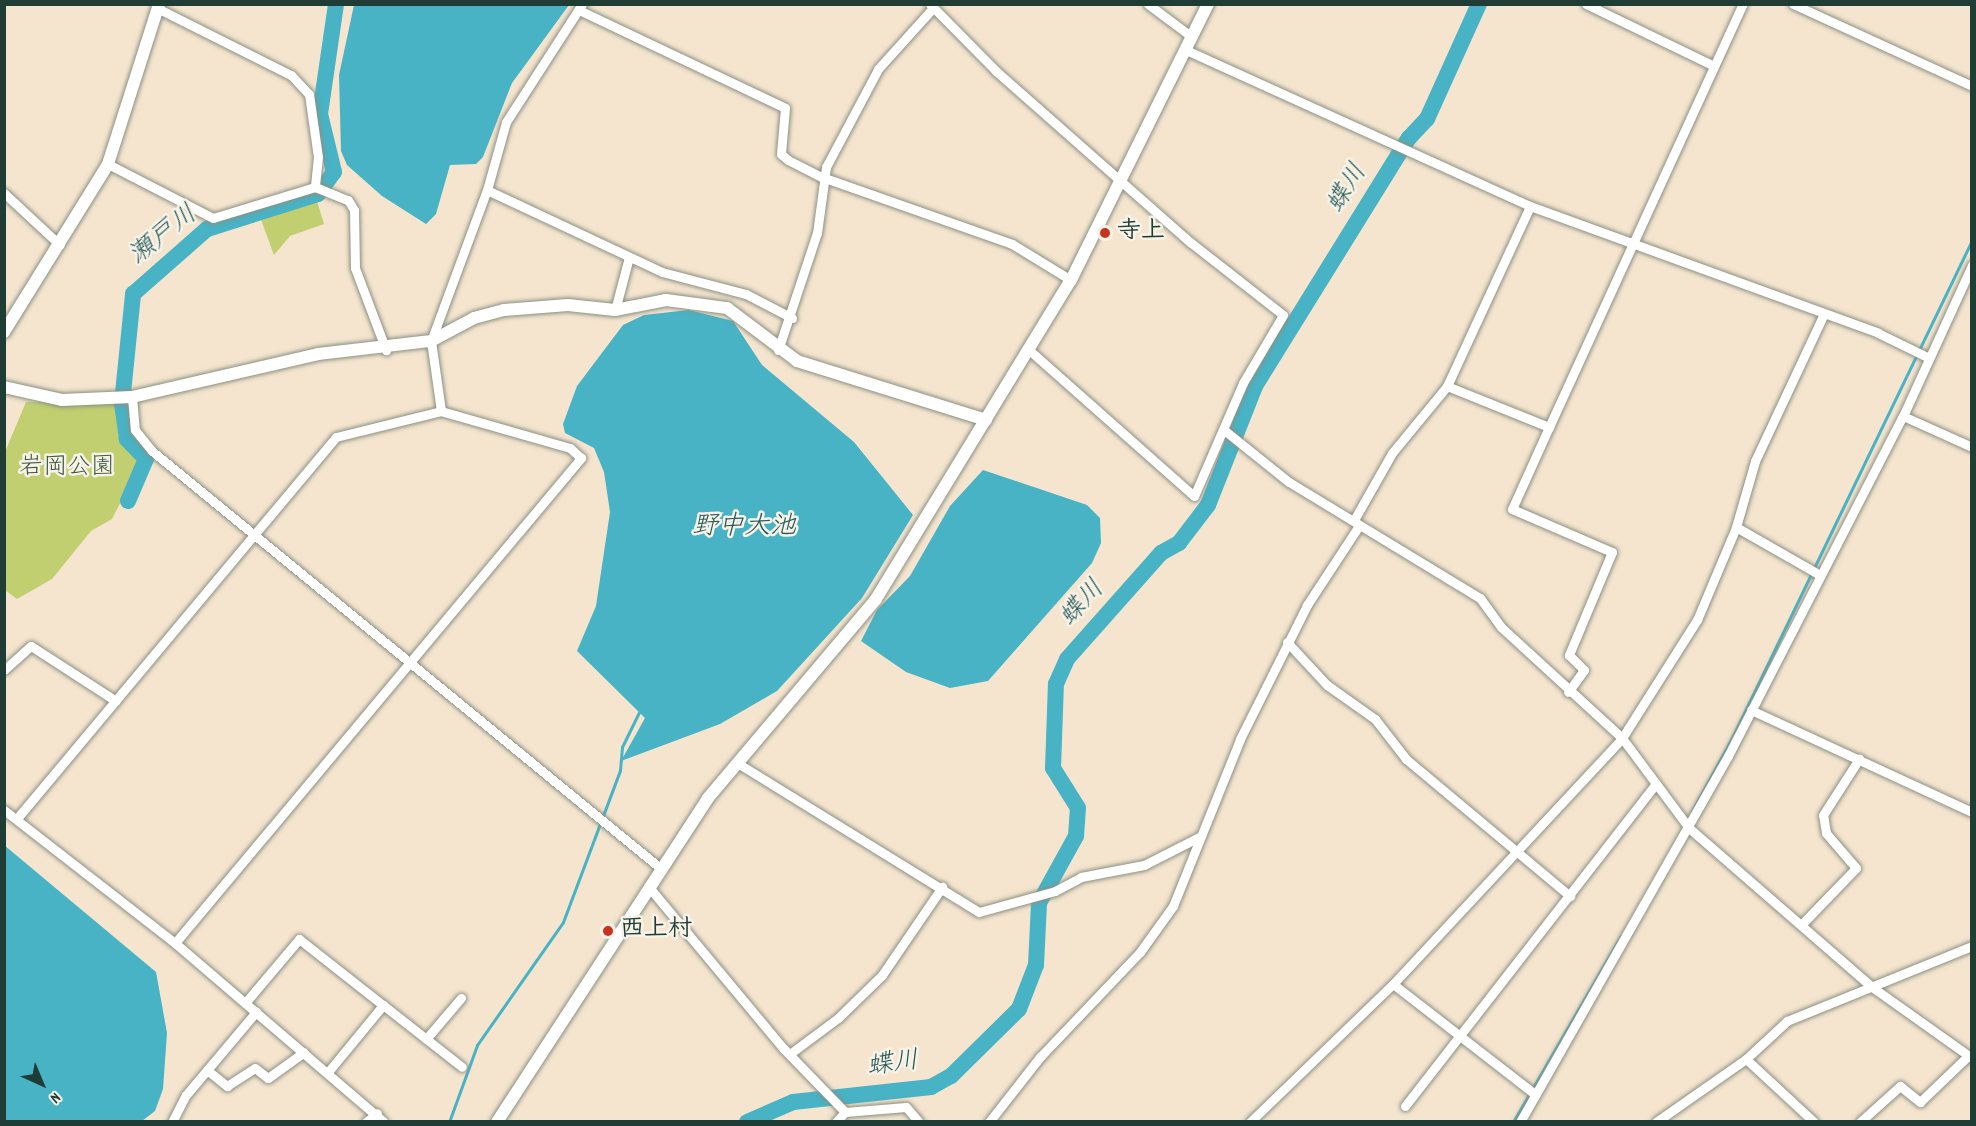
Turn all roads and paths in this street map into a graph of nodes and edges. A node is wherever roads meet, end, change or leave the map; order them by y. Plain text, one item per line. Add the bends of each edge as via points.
1 (1148, 4) edge
2 (1208, 4) edge
3 (1586, 4) edge
4 (1743, 4) edge
5 (1793, 4) edge
6 (158, 6) edge
7 (932, 6) edge
8 (581, 8) edge
9 (1192, 37) junction
10 (1186, 50) junction
11 (1712, 65) junction
12 (1971, 86) edge
13 (108, 164) junction
14 (822, 177) junction
15 (1123, 182) junction
16 (315, 187) junction
17 (487, 190) junction
18 (4, 193) edge
19 (1530, 206) junction
20 (1634, 243) junction
21 (60, 245) junction
22 (629, 257) junction
23 (1971, 265) edge
24 (1071, 280) junction
25 (615, 310) junction
26 (1823, 316) junction
27 (792, 318) junction
28 (6, 325) edge
29 (431, 340) junction
30 (386, 350) junction
31 (778, 350) junction
32 (1031, 352) junction
33 (1929, 358) junction
34 (1447, 386) junction
35 (4, 387) edge
36 (132, 397) junction
37 (441, 411) junction
38 (1903, 416) junction
39 (986, 420) junction
40 (1549, 427) junction
41 (1224, 429) junction
42 (1971, 447) edge
43 (1356, 524) junction
44 (1736, 527) junction
45 (256, 533) junction
46 (1820, 575) junction
47 (1287, 642) junction
48 (410, 660) junction
49 (4, 670) edge
50 (1568, 692) junction
51 (116, 701) junction
52 (1751, 711) junction
53 (1622, 738) junction
54 (1859, 759) junction
55 (739, 764) junction
56 (1656, 784) junction
57 (4, 810) edge
58 (1971, 812) edge
59 (19, 816) junction
60 (1689, 828) junction
61 (1201, 836) junction
62 (1511, 851) junction
63 (659, 867) junction
64 (648, 886) junction
65 (942, 887) junction
66 (1570, 896) junction
67 (1801, 926) junction
68 (175, 943) junction
69 (1971, 946) edge
70 (1393, 984) junction
71 (1872, 987) junction
72 (461, 998) dead end
73 (245, 1003) junction
74 (382, 1005) junction
75 (256, 1012) junction
76 (1460, 1037) junction
77 (426, 1039) junction
78 (304, 1052) junction
79 (790, 1053) junction
80 (1970, 1057) edge
81 (1746, 1059) junction
82 (462, 1067) dead end
83 (207, 1070) junction
84 (328, 1072) junction
85 (1535, 1094) junction
86 (1406, 1106) dead end
87 (845, 1112) junction
88 (377, 1113) junction
89 (1867, 1119) edge
90 (172, 1122) edge
91 (366, 1122) edge
92 (384, 1122) edge
93 (497, 1122) edge
94 (836, 1122) edge
95 (920, 1122) edge
96 (989, 1122) edge
97 (1250, 1122) edge
98 (1520, 1122) edge
99 (1656, 1122) edge
100 (1814, 1122) edge

1 - 9 street
2 - 9 street
3 - 11 street
4 - 11 street
5 - 12 street
6 - 13 street
6 - 16 street via 286,69 309,94 318,157
7 - 14 street via 878,69
7 - 15 street
8 - 14 street via 785,108 782,154
8 - 17 street via 529,78 506,122
9 - 10 street
10 - 15 street
10 - 19 street
11 - 20 street
13 - 16 street via 213,218
13 - 21 street
14 - 24 street via 1012,244
14 - 27 street via 817,233
15 - 24 street
15 - 41 street via 1283,315
16 - 30 street via 348,200 354,210 355,268
17 - 22 street
17 - 29 street
18 - 21 street
19 - 20 street
19 - 34 street
20 - 26 street
20 - 40 street
21 - 28 street
22 - 25 street
22 - 27 street via 682,280 746,294
23 - 33 street
24 - 32 street
25 - 29 street via 568,306 504,310 474,318
25 - 31 street via 666,300 727,308
26 - 33 street via 1878,333
26 - 44 street via 1755,461
27 - 31 street
29 - 30 street
29 - 37 street
30 - 36 street via 318,354
31 - 39 street
32 - 39 street
32 - 41 street via 1194,496
33 - 38 street
34 - 40 street
34 - 43 street via 1392,453
35 - 36 street via 62,400
36 - 45 street via 135,430 152,451
37 - 45 street via 336,437
37 - 48 street via 570,448 581,458
38 - 42 street
38 - 46 street
39 - 55 street via 876,598
40 - 50 street via 1512,509 1612,552 1569,655 1584,670
41 - 43 street via 1289,482
43 - 47 street
43 - 50 street via 1480,598 1501,627
44 - 46 street
44 - 53 street via 1683,646
45 - 48 street
45 - 51 street
46 - 52 street
47 - 61 street
47 - 62 street via 1327,685 1375,718 1406,759
48 - 63 street
48 - 68 street
49 - 51 street via 31,646
50 - 53 street
51 - 59 street
52 - 54 street
52 - 60 street
53 - 56 street
53 - 62 street
54 - 58 street
54 - 67 street via 1823,814 1826,833 1856,868
55 - 63 street
55 - 65 street
56 - 60 street
56 - 66 street
57 - 59 street
59 - 68 street
60 - 67 street
60 - 85 street
61 - 65 street via 1144,865 1081,877 1055,891 979,912
61 - 96 street via 1173,906 1140,952 1040,1057
62 - 66 street
62 - 70 street
63 - 64 street
64 - 79 street
64 - 93 street
65 - 79 street via 882,975 838,1018
66 - 76 street
67 - 71 street
68 - 73 street
69 - 71 street
70 - 76 street
70 - 97 street
71 - 80 street
71 - 81 street via 1787,1021
72 - 77 street
73 - 74 street via 299,939
73 - 75 street
74 - 77 street
74 - 84 street
75 - 78 street
75 - 83 street
76 - 85 street
76 - 86 street
77 - 82 street
78 - 83 street via 268,1078 255,1068 227,1086
78 - 84 street
79 - 87 street
80 - 89 street via 1920,1102 1900,1086
81 - 99 street
81 - 100 street
83 - 90 street
84 - 88 street
85 - 98 street
87 - 94 street
87 - 95 street via 906,1107
88 - 91 street
88 - 92 street

